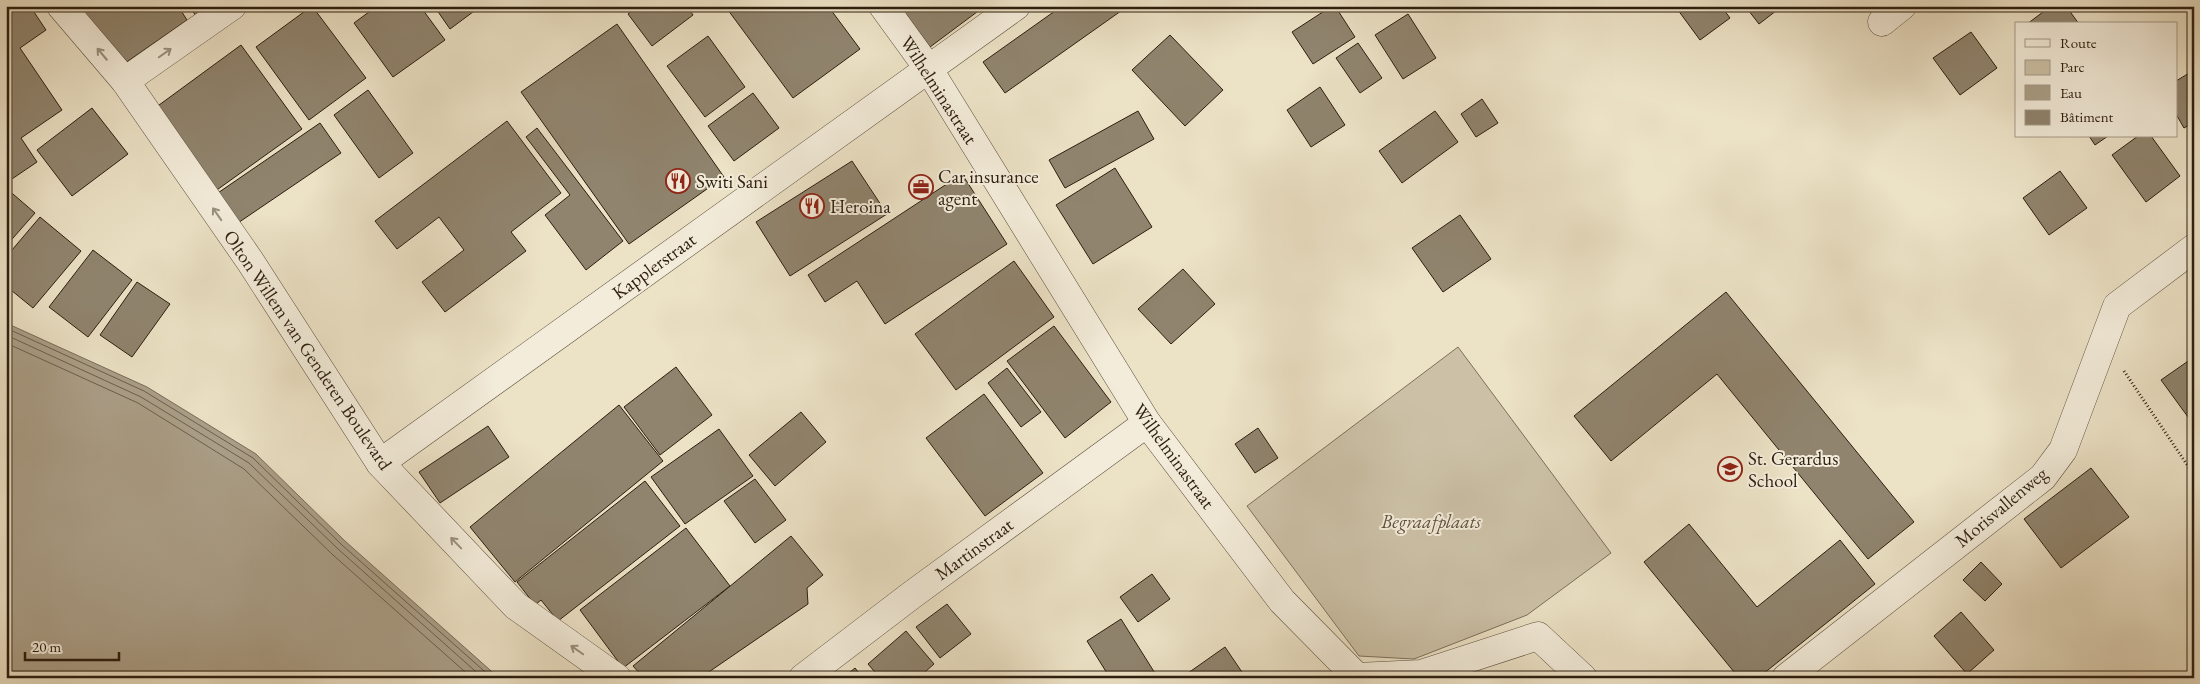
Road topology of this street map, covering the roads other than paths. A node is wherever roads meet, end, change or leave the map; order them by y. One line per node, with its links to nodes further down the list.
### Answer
1 (61, 6): 6 (street, Olton Willem van Genderen Boulevard, one-way to 1)
2 (232, 6): 6 (street, one-way to 2)
3 (883, 6): 5 (street, Wilhelminastraat)
4 (1016, 6): 5 (street, Kapplerstraat)
5 (928, 68): 8 (street, Wilhelminastraat); 9 (street, Kapplerstraat)
6 (125, 81): 9 (street, Olton Willem van Genderen Boulevard, one-way to 6)
7 (2194, 248): 13 (street, Morisvallenweg)
8 (1146, 423): 11 (street, Martinstraat); 12 (street, Wilhelminastraat)
9 (380, 463): 10 (street, Olton Willem van Genderen Boulevard, one-way to 9)
10 (617, 678)
11 (803, 678)
12 (1583, 678)
13 (1786, 678)

